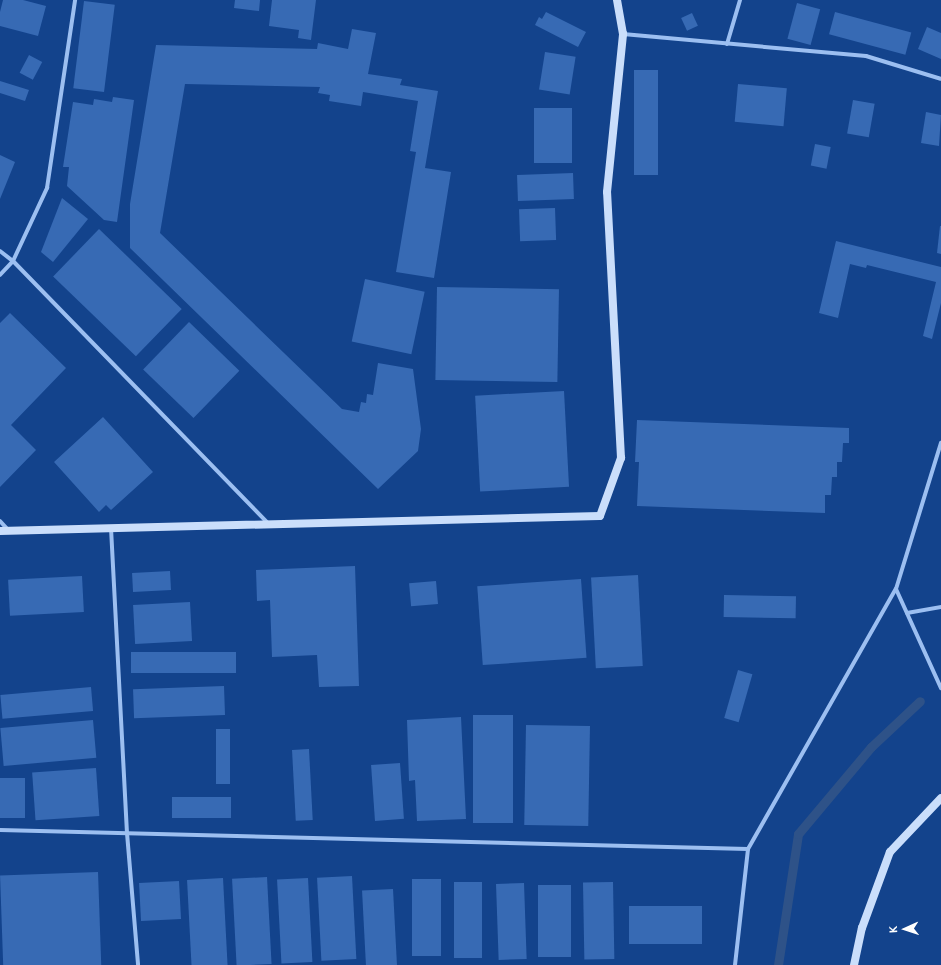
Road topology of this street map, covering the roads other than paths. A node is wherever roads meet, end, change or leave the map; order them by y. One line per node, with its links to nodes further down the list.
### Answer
1 (75, 0): 8 (street)
2 (617, 0): 4 (street)
3 (740, 0): 5 (street)
4 (623, 34): 5 (street); 12 (street)
5 (728, 44): 6 (street)
6 (941, 79)
7 (0, 251): 8 (street)
8 (13, 261): 9 (street); 12 (street)
9 (0, 275)
10 (941, 443): 16 (street)
11 (0, 521): 15 (street)
12 (269, 524): 13 (street)
13 (111, 528): 15 (street); 22 (street)
14 (0, 531): 15 (street)
15 (9, 531)
16 (896, 589): 18 (street); 23 (street)
17 (941, 607): 18 (street)
18 (907, 613): 19 (street)
19 (941, 688)
20 (941, 798): 26 (street)
21 (0, 830): 22 (street)
22 (127, 833): 23 (street); 24 (street)
23 (748, 849): 25 (street)
24 (138, 965)
25 (735, 965)
26 (854, 965)

